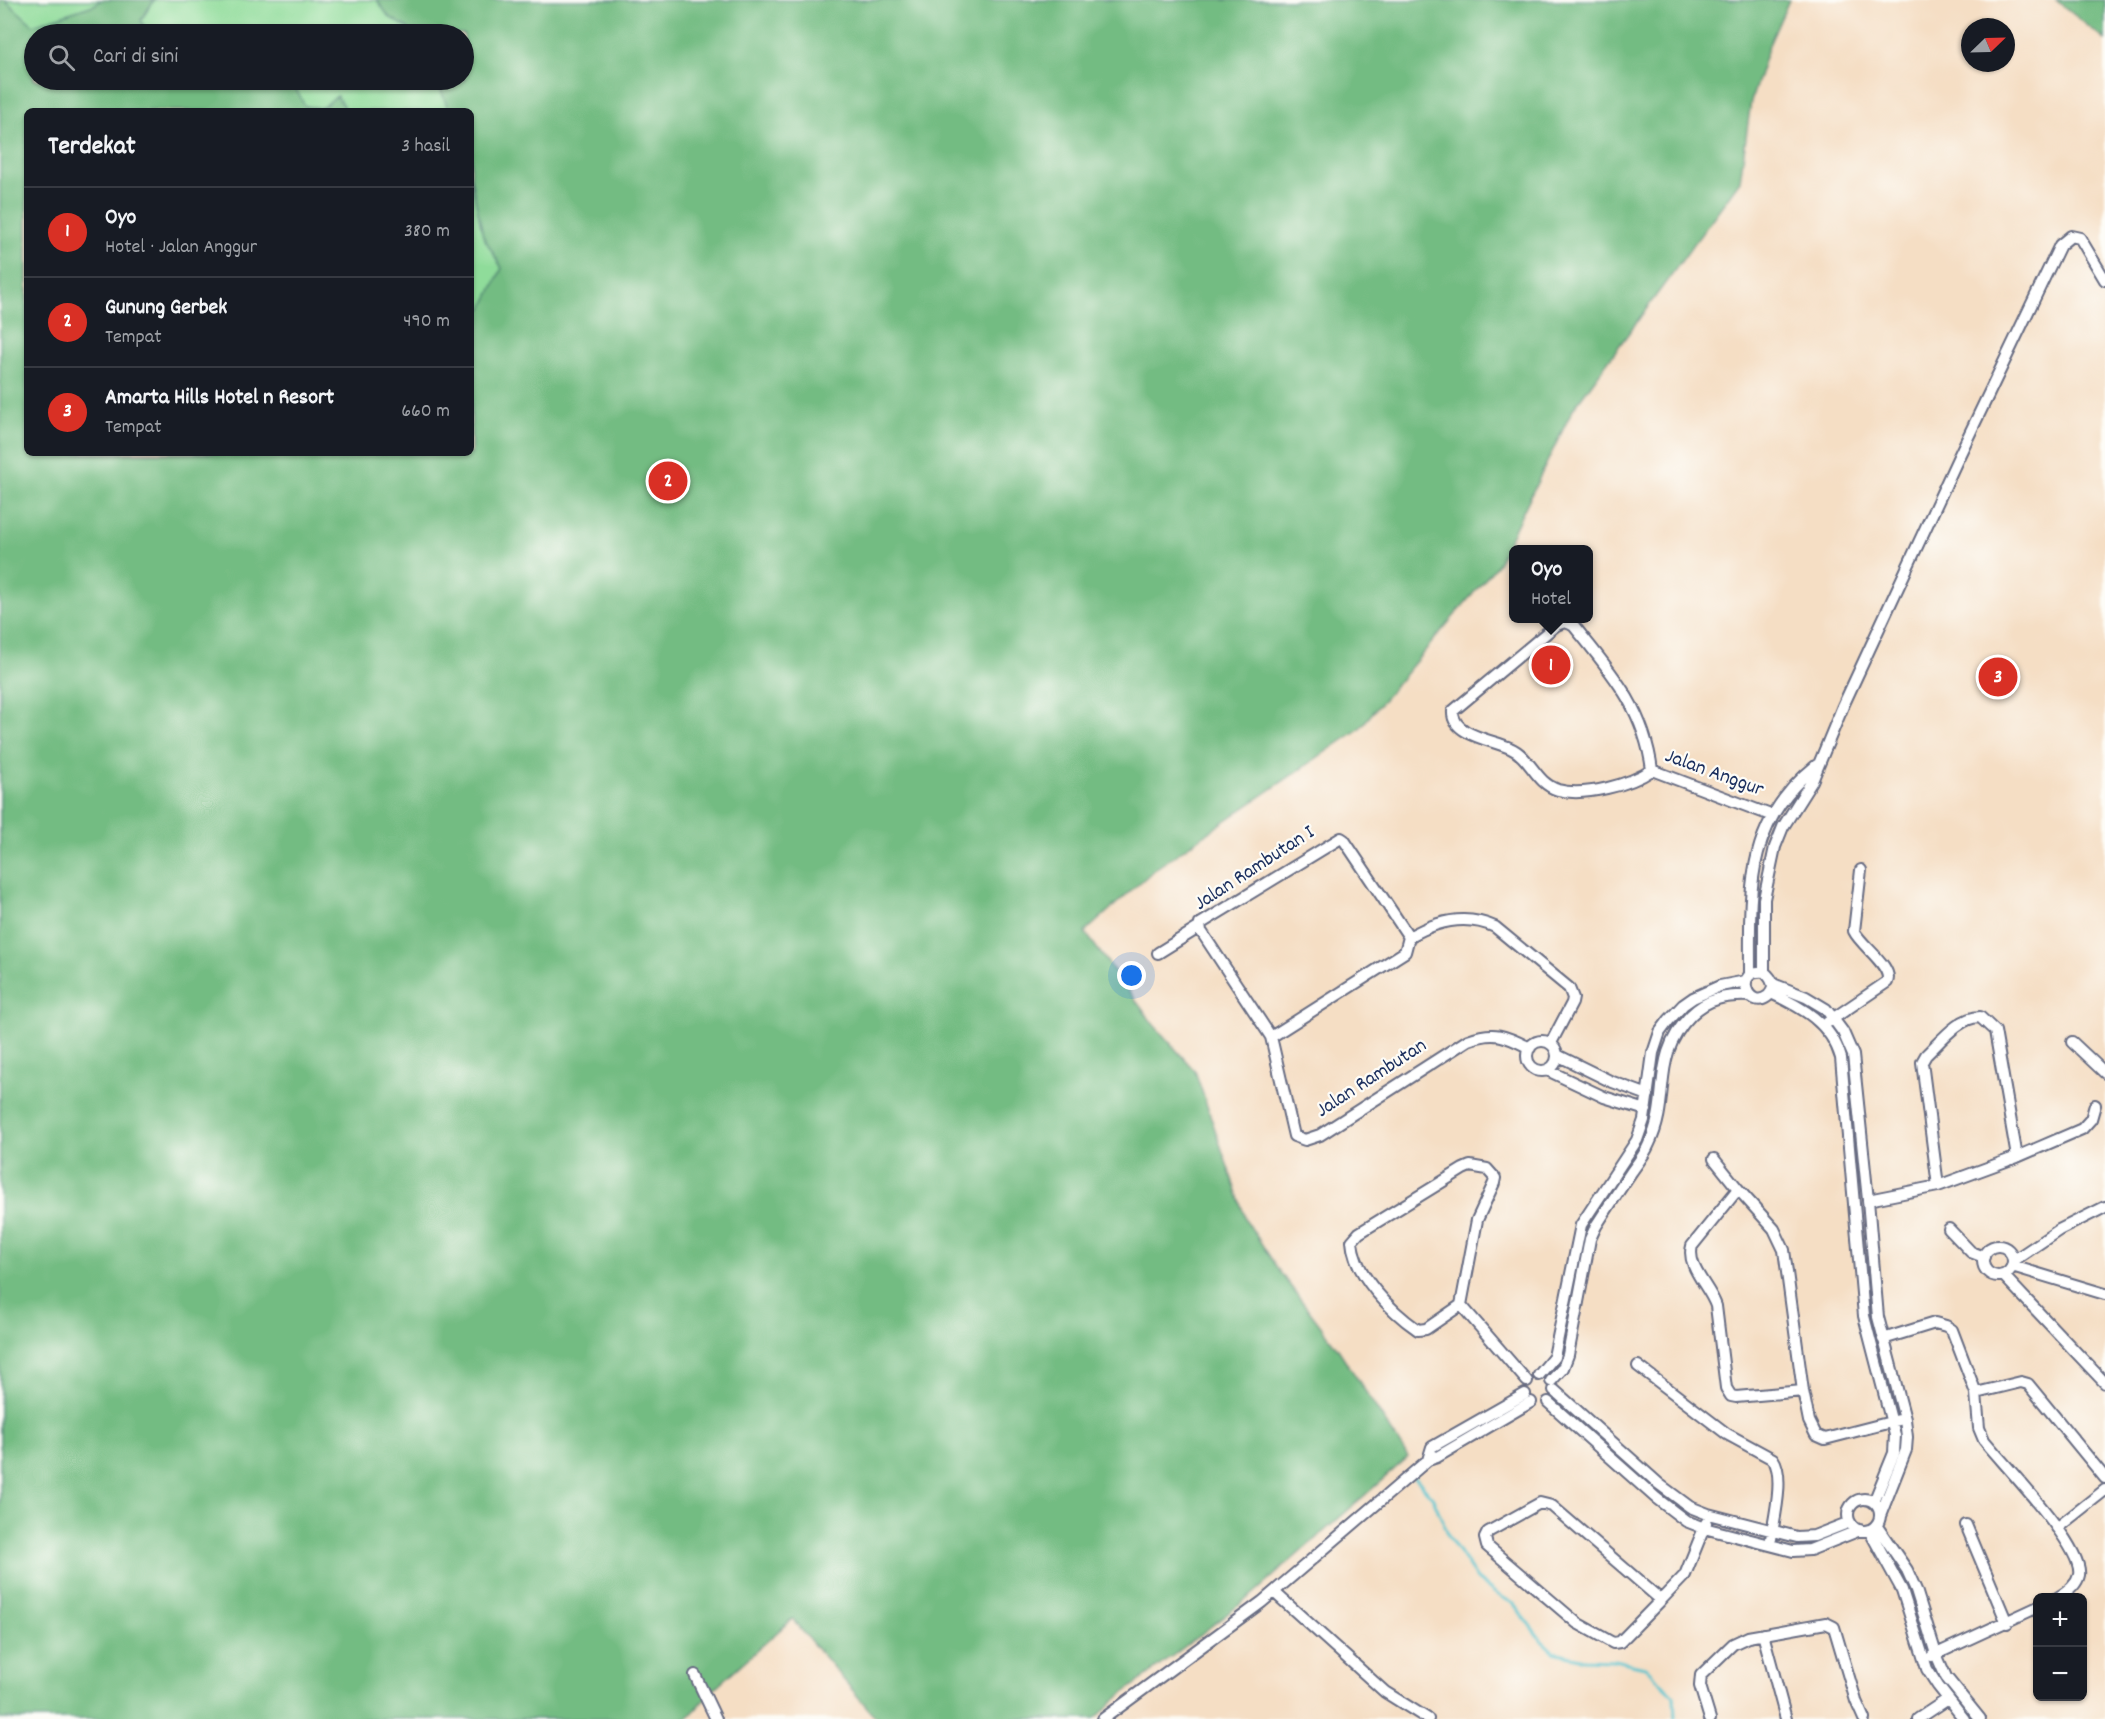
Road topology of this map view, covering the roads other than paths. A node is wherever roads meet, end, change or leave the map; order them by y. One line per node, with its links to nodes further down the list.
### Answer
1 (2105, 280): 5 (street)
2 (1560, 623): 4 (street, Jalan Anggur)
3 (1570, 623): 4 (street, Jalan Anggur)
4 (1652, 770): 6 (street, Jalan Anggur)
5 (1806, 781): 6 (street); 9 (street)
6 (1773, 816): 8 (street)
7 (1861, 870): 17 (street)
8 (1750, 908): 9 (street); 14 (street)
9 (1763, 908): 13 (street)
10 (1200, 927): 11 (street, Jalan Rambutan I); 12 (street); 19 (street, Jalan Rambutan I)
11 (1409, 936): 19 (street); 22 (street)
12 (1158, 953)
13 (1764, 972): 14 (street); 15 (street)
14 (1748, 978): 16 (street); 20 (street)
15 (1772, 988): 16 (street); 17 (street); 18 (street)
16 (1750, 996): 24 (street)
17 (1834, 1018): 18 (street); 32 (street)
18 (1822, 1026): 31 (street)
19 (1271, 1037): 23 (street, Jalan Rambutan)
20 (1656, 1042): 24 (street); 28 (street)
21 (2072, 1042): 27 (street)
22 (1551, 1043): 23 (street); 25 (street)
23 (1530, 1048): 26 (street)
24 (1668, 1048): 50 (street)
25 (1557, 1055): 26 (street); 28 (street)
26 (1547, 1070): 30 (street)
27 (2105, 1073)
28 (1648, 1095): 30 (street)
29 (2095, 1105): 33 (street)
30 (1646, 1110): 47 (street)
31 (1848, 1140): 32 (street); 56 (street)
32 (1862, 1140): 37 (street)
33 (2017, 1157): 35 (street); 35 (street)
34 (1714, 1159): 36 (street)
35 (1938, 1186): 37 (street)
36 (1738, 1189): 51 (street); 51 (street)
37 (1868, 1200): 45 (street)
38 (2105, 1207): 41 (street)
39 (1949, 1229): 40 (street)
40 (1984, 1257): 41 (street); 42 (street)
41 (2013, 1263): 42 (street); 43 (street)
42 (2003, 1275): 49 (street)
43 (2105, 1294)
44 (1461, 1305): 44 (street); 48 (street)
45 (1883, 1339): 52 (street); 55 (street)
46 (1638, 1366): 66 (street)
47 (1539, 1375): 48 (street); 50 (street)
48 (1527, 1381): 53 (street)
49 (2105, 1382)
50 (1553, 1385): 54 (street); 60 (street)
51 (1803, 1391): 56 (street)
52 (1976, 1393): 57 (street); 65 (street)
53 (1528, 1398): 54 (street); 68 (street)
54 (1548, 1402): 64 (street)
55 (1905, 1419): 56 (street); 62 (street)
56 (1893, 1422): 59 (street)
57 (2105, 1478)
58 (2105, 1490): 65 (street)
59 (1874, 1502): 61 (street); 62 (street)
60 (1708, 1514): 64 (street); 66 (street)
61 (1850, 1522): 62 (street); 66 (street)
62 (1871, 1525): 67 (street); 74 (street); 75 (street)
63 (1966, 1525): 72 (street)
64 (1704, 1528): 67 (street); 70 (street)
65 (2057, 1528): 69 (street)
66 (1772, 1532): 67 (street)
67 (1770, 1546)
68 (1273, 1593): 79 (street); 80 (street)
69 (2064, 1593)
70 (1661, 1600): 70 (street)
71 (2033, 1609): 72 (street)
72 (2007, 1623): 74 (street)
73 (1763, 1634): 81 (street); 82 (street); 83 (street)
74 (1936, 1654): 75 (street); 86 (street)
75 (1923, 1660): 77 (street)
76 (695, 1675): 78 (street)
77 (1948, 1699): 84 (street); 85 (street)
78 (716, 1719)
79 (1103, 1719)
80 (1428, 1719)
81 (1710, 1719)
82 (1786, 1719)
83 (1864, 1719)
84 (1918, 1719)
85 (1964, 1719)
86 (1980, 1719)

